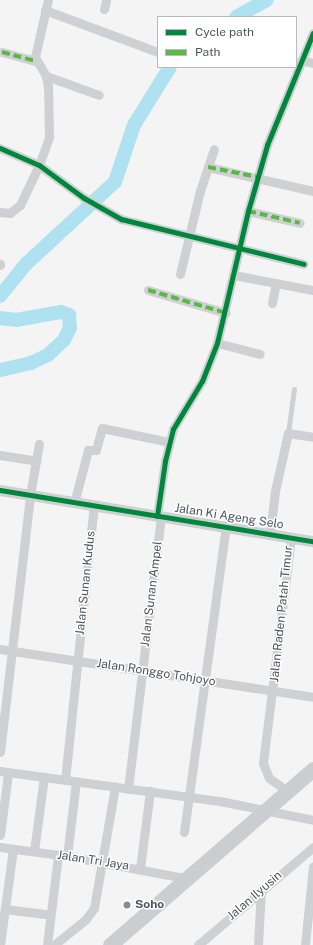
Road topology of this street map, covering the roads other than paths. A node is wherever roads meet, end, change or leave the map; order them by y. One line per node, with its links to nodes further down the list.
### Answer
1 (48, 0): 2 (street)
2 (45, 10): 5 (street); 7 (street)
3 (313, 32): 6 (street, Jalan Sunan Ampel)
4 (2, 52): 7 (street)
5 (157, 52)
6 (301, 60): 8 (street); 15 (street, Jalan Sunan Ampel)
7 (36, 61): 9 (street)
8 (313, 63)
9 (46, 76): 10 (street); 13 (street)
10 (99, 95)
11 (0, 148): 13 (street)
12 (214, 149): 14 (street)
13 (39, 165): 18 (street); 20 (street)
14 (208, 167): 15 (street); 20 (street)
15 (258, 177): 16 (street); 17 (street, Jalan Sunan Ampel)
16 (313, 191)
17 (248, 211): 19 (street); 21 (street, Jalan Sunan Ampel)
18 (0, 212)
19 (300, 223)
20 (188, 238): 21 (street); 23 (street)
21 (238, 249): 22 (street); 24 (street, Jalan Sunan Ampel)
22 (304, 264)
23 (180, 274)
24 (234, 275): 25 (street); 29 (street, Jalan Sunan Ampel)
25 (276, 283): 27 (street); 28 (street)
26 (148, 290): 29 (street)
27 (313, 290)
28 (272, 303)
29 (226, 313): 30 (street, Jalan Sunan Ampel)
30 (217, 343): 31 (street); 35 (street, Jalan Sunan Ampel)
31 (260, 354)
32 (294, 389): 33 (lane)
33 (288, 433): 34 (street); 45 (street)
34 (313, 437)
35 (169, 442): 41 (street); 43 (street, Jalan Sunan Ampel)
36 (39, 444): 38 (street)
37 (0, 455): 38 (street)
38 (37, 461): 40 (street)
39 (0, 490): 40 (street, Jalan Ki Ageng Selo)
40 (30, 495): 41 (street, Jalan Ki Ageng Selo); 49 (street)
41 (74, 503): 42 (street, Jalan Ki Ageng Selo)
42 (94, 506): 43 (street, Jalan Ki Ageng Selo); 50 (street, Jalan Sunan Kudus)
43 (159, 516): 44 (street, Jalan Ki Ageng Selo); 51 (street, Jalan Sunan Ampel)
44 (226, 525): 45 (street, Jalan Ki Ageng Selo); 52 (street)
45 (270, 534): 46 (street, Jalan Ki Ageng Selo)
46 (291, 538): 47 (street, Jalan Ki Ageng Selo); 53 (street, Jalan Raden Patah Timur)
47 (313, 541)
48 (0, 649): 49 (street, Jalan Ronggo Tohjoyo)
49 (12, 651): 50 (street, Jalan Ronggo Tohjoyo); 55 (street)
50 (79, 661): 51 (street, Jalan Ronggo Tohjoyo); 59 (street, Jalan Sunan Kudus)
51 (142, 672): 52 (street, Jalan Ronggo Tohjoyo); 62 (street, Jalan Sunan Ampel)
52 (207, 681): 53 (street, Jalan Ronggo Tohjoyo); 65 (street)
53 (274, 691): 54 (street, Jalan Ronggo Tohjoyo); 64 (street, Jalan Raden Patah Timur)
54 (313, 697)
55 (0, 752)
56 (313, 769): 64 (main road)
57 (4, 772): 58 (street); 69 (street)
58 (44, 777): 59 (street); 73 (street)
59 (65, 780): 60 (street)
60 (76, 782): 61 (street); 74 (street)
61 (115, 787): 62 (street); 75 (street)
62 (128, 789): 63 (street)
63 (150, 791): 65 (street); 77 (street)
64 (287, 791): 66 (main road)
65 (190, 797): 66 (street); 68 (street)
66 (263, 811): 67 (street); 78 (main road)
67 (313, 820)
68 (184, 832)
69 (0, 835)
70 (0, 847): 72 (street, Jalan Tri Jaya)
71 (313, 847): 79 (street, Jalan Ilyusin)
72 (13, 849): 73 (street, Jalan Tri Jaya); 80 (street)
73 (34, 851): 74 (street, Jalan Tri Jaya)
74 (63, 855): 75 (street, Jalan Tri Jaya); 83 (street)
75 (103, 862): 77 (street, Jalan Tri Jaya); 84 (street)
76 (313, 866): 88 (street)
77 (140, 868): 78 (street, Jalan Tri Jaya)
78 (185, 878): 85 (main road)
79 (261, 890): 86 (street, Jalan Ilyusin); 87 (street)
80 (5, 909): 81 (street); 82 (street)
81 (45, 914)
82 (0, 945)
83 (47, 945)
84 (54, 945)
85 (110, 945)
86 (198, 945)
87 (258, 945)
88 (305, 945)

